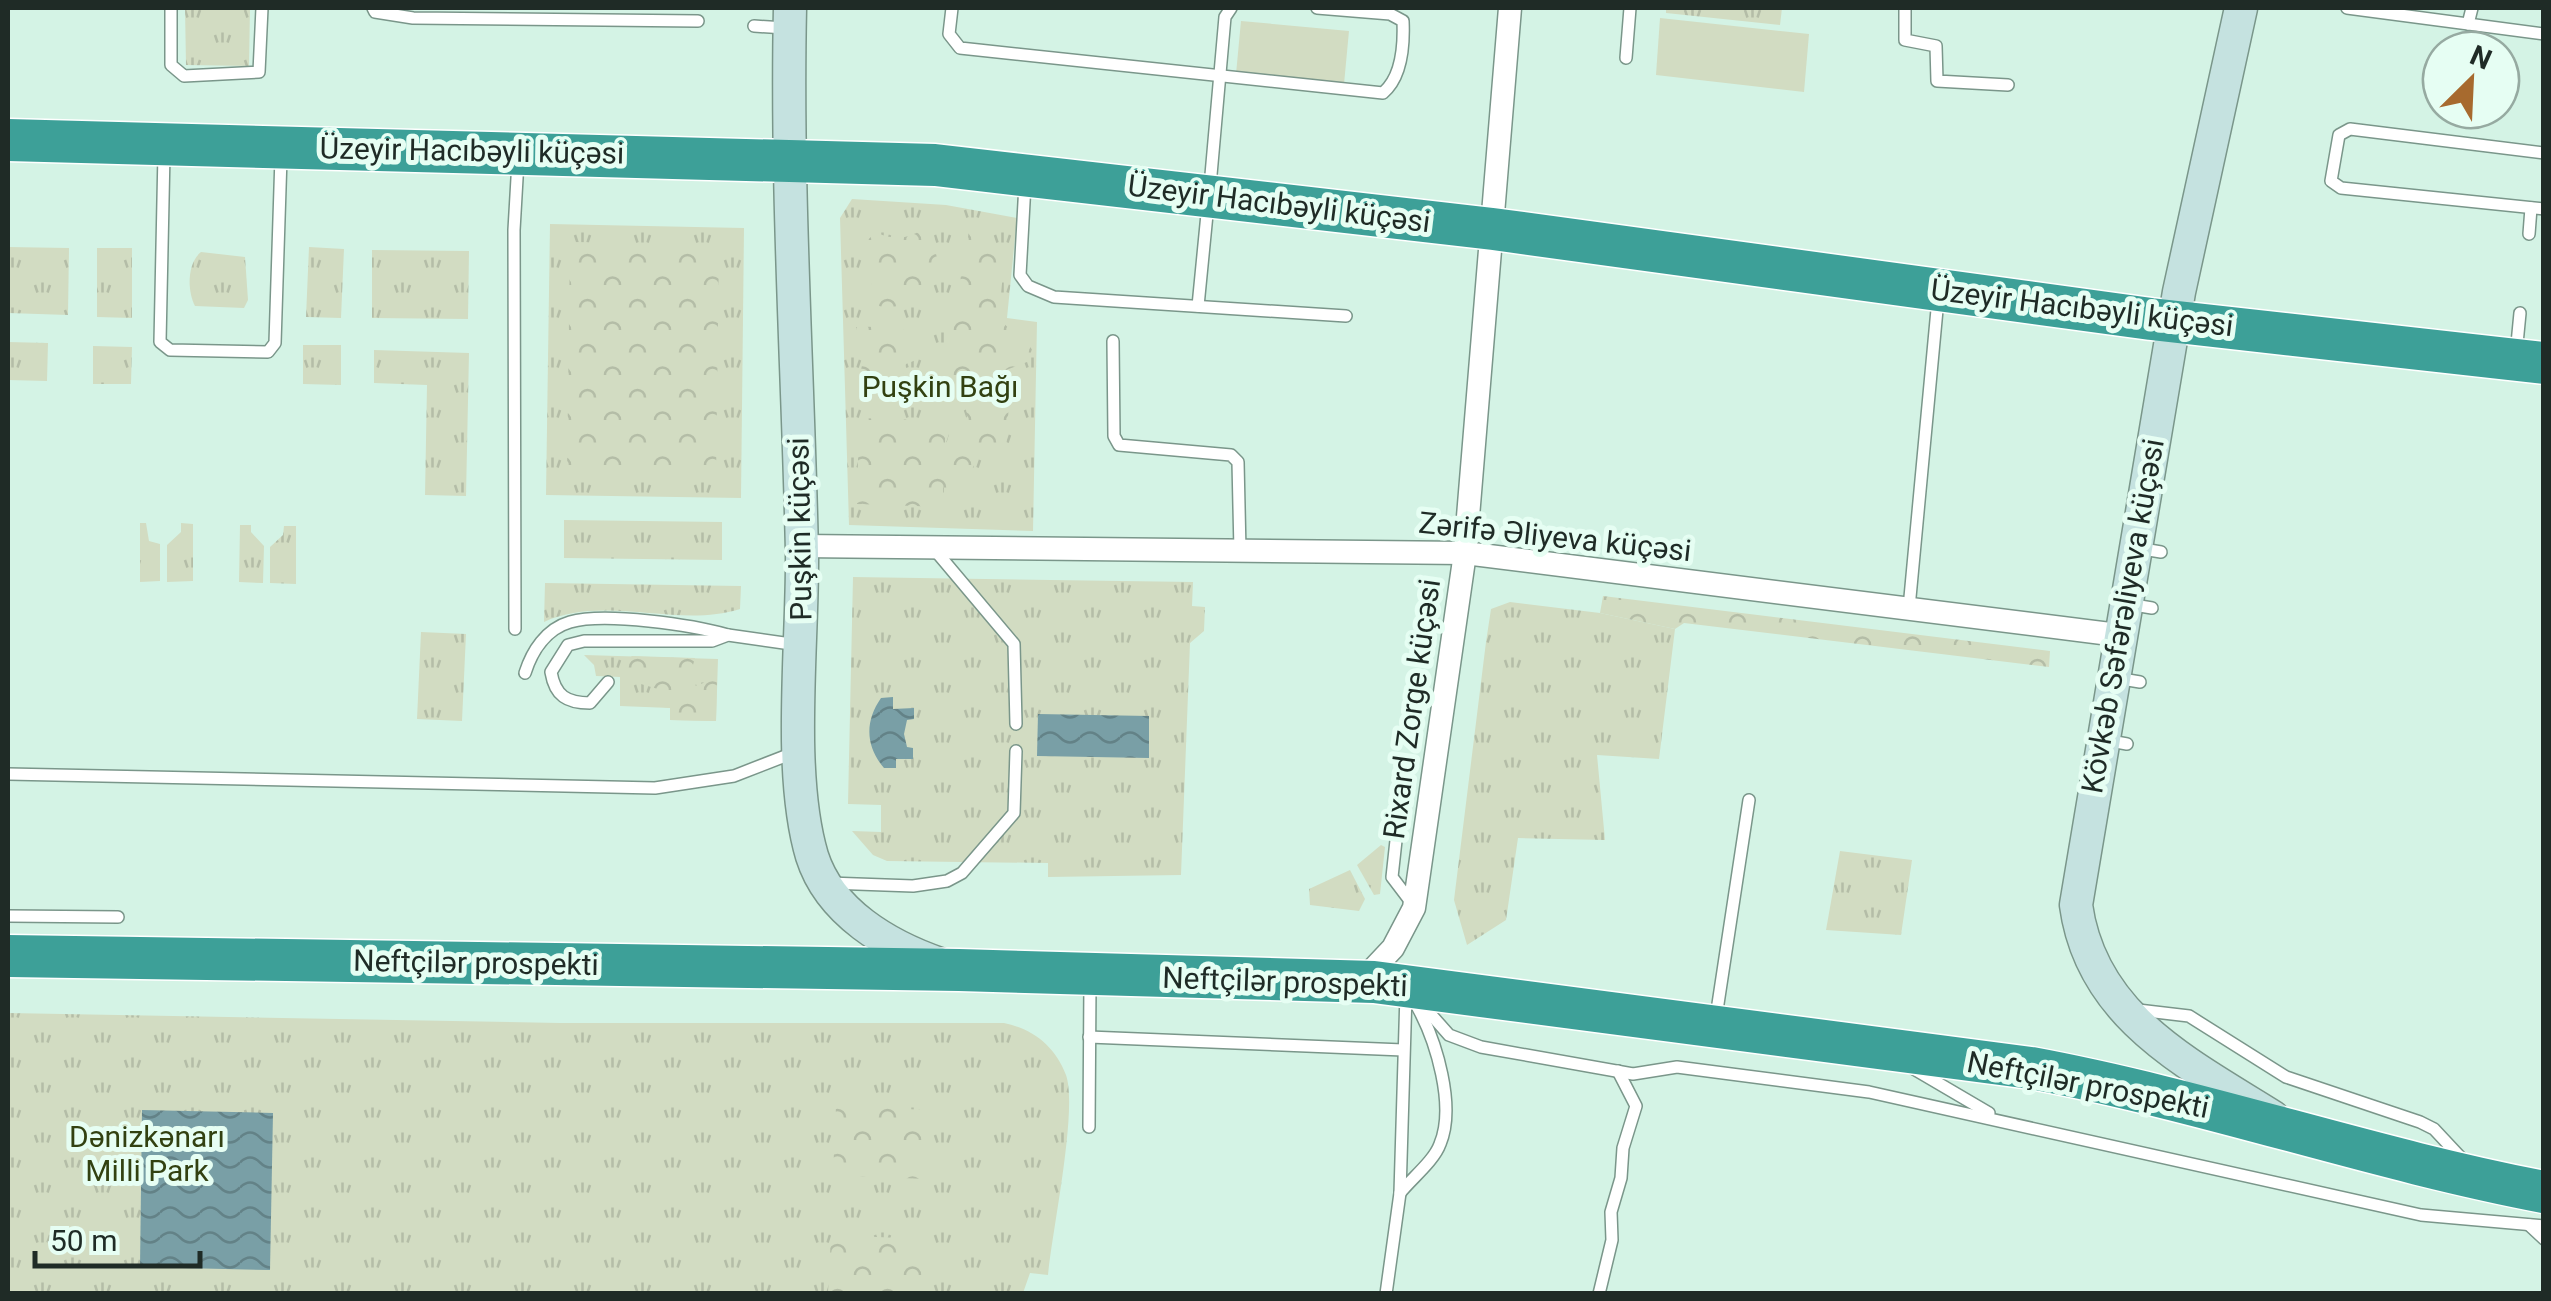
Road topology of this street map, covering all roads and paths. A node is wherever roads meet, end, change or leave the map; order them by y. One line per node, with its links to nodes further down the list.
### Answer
1 (172, 8): 2 (lane)
2 (262, 8)
3 (373, 8): 13 (lane)
4 (952, 8): 20 (lane)
5 (1230, 8): 20 (lane)
6 (1317, 8): 20 (lane)
7 (1510, 8): 31 (street, Rixard Zorge küçəsi)
8 (1630, 8): 19 (lane)
9 (2241, 8): 37 (street, Kövkəb Səfərəliyeva küçəsi)
10 (2347, 8): 16 (lane)
11 (2472, 8): 16 (lane)
12 (1905, 10): 21 (lane)
13 (598, 13): 15 (lane)
14 (790, 18): 17 (lane); 27 (street, Puşkin küçəsi)
15 (698, 20)
16 (2468, 24): 18 (lane)
17 (754, 26)
18 (2544, 34)
19 (1626, 58)
20 (1221, 78): 29 (lane)
21 (2008, 85)
22 (8, 140): 23 (highway, Üzeyir Hacıbəyli küçəsi)
23 (164, 144): 24 (highway, Üzeyir Hacıbəyli küçəsi); 24 (lane)
24 (281, 147): 25 (highway, Üzeyir Hacıbəyli küçəsi)
25 (518, 152): 27 (highway, Üzeyir Hacıbəyli küçəsi); 46 (lane)
26 (2544, 152): 30 (lane)
27 (790, 157): 28 (highway, Üzeyir Hacıbəyli küçəsi); 40 (street, Puşkin küçəsi)
28 (1025, 175): 29 (highway, Üzeyir Hacıbəyli küçəsi); 34 (lane)
29 (1209, 196): 31 (highway, Üzeyir Hacıbəyli küçəsi); 34 (lane)
30 (2538, 208): 32 (lane)
31 (1493, 228): 33 (highway, Üzeyir Hacıbəyli küçəsi); 43 (street, Rixard Zorge küçəsi)
32 (2529, 234)
33 (1939, 290): 37 (highway, Üzeyir Hacıbəyli küçəsi); 44 (lane)
34 (1198, 306): 36 (lane)
35 (2520, 313): 39 (lane)
36 (1346, 316)
37 (2174, 320): 39 (highway, Üzeyir Hacıbəyli küçəsi); 45 (street, Kövkəb Səfərəliyeva küçəsi)
38 (1113, 340): 42 (lane)
39 (2530, 362)
40 (802, 546): 41 (street, Zərifə Əliyeva küçəsi); 48 (street, Puşkin küçəsi)
41 (934, 549): 42 (street, Zərifə Əliyeva küçəsi); 51 (lane)
42 (1240, 551): 43 (street, Zərifə Əliyeva küçəsi)
43 (1465, 553): 44 (street, Zərifə Əliyeva küçəsi); 58 (street, Rixard Zorge küçəsi)
44 (1910, 608): 45 (street, Zərifə Əliyeva küçəsi)
45 (2131, 616): 66 (street, Kövkəb Səfərəliyeva küçəsi)
46 (515, 629)
47 (728, 635): 48 (lane); 49 (lane); 50 (lane)
48 (802, 646): 52 (street, Puşkin küçəsi)
49 (525, 673)
50 (608, 682)
51 (1016, 724)
52 (800, 750): 54 (lane); 57 (street, Puşkin küçəsi)
53 (1016, 751): 57 (lane)
54 (8, 774)
55 (1749, 800): 67 (lane)
56 (1400, 804): 58 (lane)
57 (825, 883): 62 (street, Puşkin küçəsi)
58 (1414, 906): 64 (street, Rixard Zorge küçəsi)
59 (8, 916): 60 (lane)
60 (118, 917)
61 (8, 956): 62 (highway, Neftçilər prospekti)
62 (959, 970): 63 (highway, Neftçilər prospekti)
63 (1090, 975): 64 (highway, Neftçilər prospekti); 68 (lane)
64 (1360, 982): 65 (highway, Neftçilər prospekti)
65 (1406, 986): 67 (highway, Neftçilər prospekti); 70 (lane); 71 (lane); 76 (lane)
66 (2119, 1008): 74 (street, Kövkəb Səfərəliyeva küçəsi); 75 (lane)
67 (1715, 1026): 69 (highway, Neftçilər prospekti)
68 (1089, 1037): 70 (lane); 73 (lane)
69 (1877, 1048): 72 (lane); 74 (highway, Neftçilər prospekti)
70 (1403, 1050): 76 (lane)
71 (1618, 1071): 72 (lane); 81 (lane)
72 (2001, 1120): 77 (lane)
73 (1089, 1128)
74 (2295, 1130): 75 (highway, Neftçilər prospekti)
75 (2482, 1180): 77 (highway, Neftçilər prospekti)
76 (1400, 1193): 80 (lane)
77 (2536, 1208): 78 (lane); 79 (lane)
78 (2544, 1226)
79 (2544, 1239)
80 (1386, 1294)
81 (1599, 1294)

